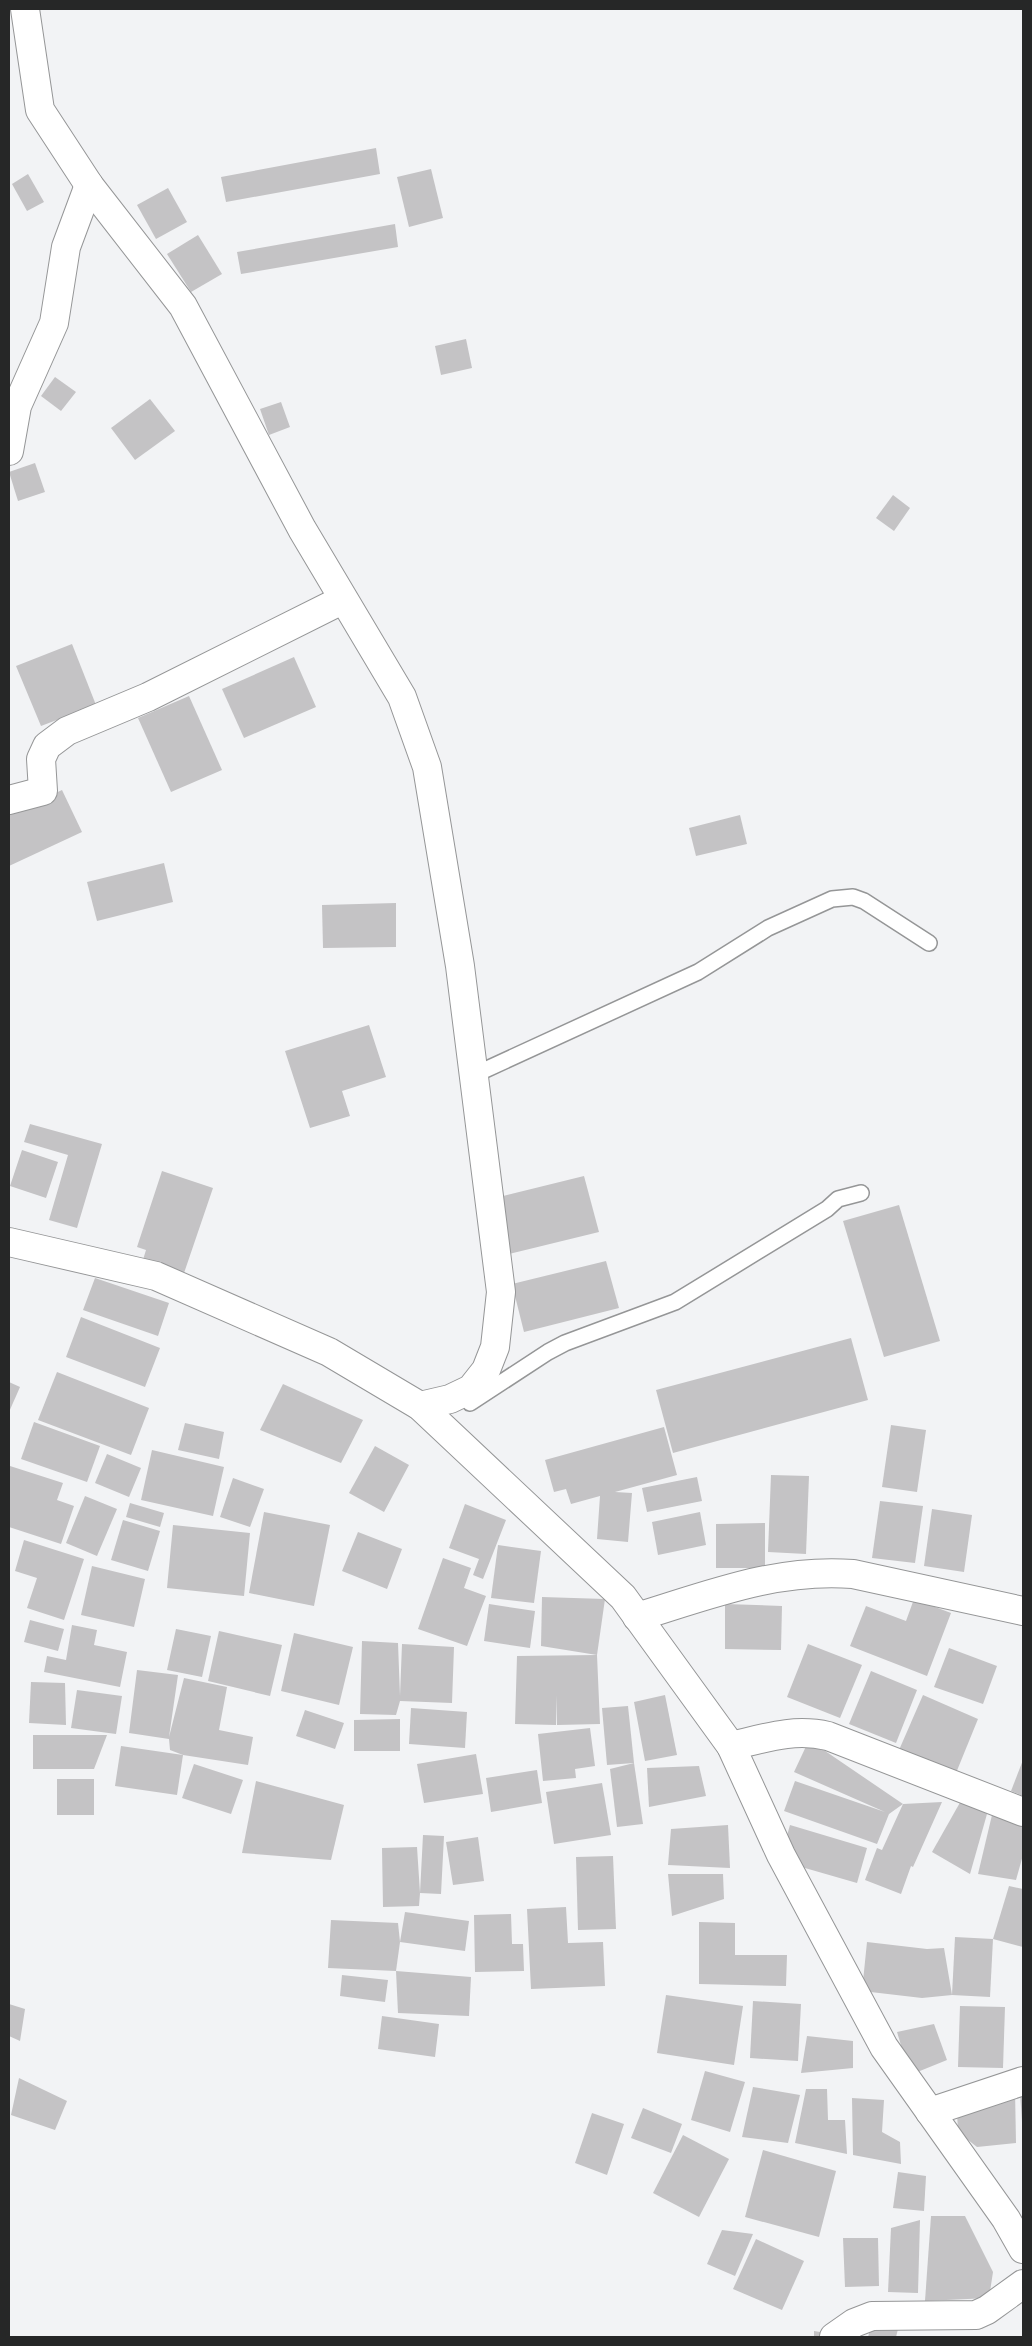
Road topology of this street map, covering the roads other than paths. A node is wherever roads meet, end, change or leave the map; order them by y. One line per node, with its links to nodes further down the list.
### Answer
1 (25, 9): 2 (street)
2 (89, 185): 3 (street); 4 (street)
3 (9, 451)
4 (342, 600): 5 (street); 7 (street)
5 (9, 800)
6 (930, 943): 7 (lane)
7 (474, 1074): 10 (street)
8 (861, 1192): 10 (lane)
9 (9, 1242): 11 (street)
10 (450, 1399): 11 (street)
11 (420, 1406): 13 (street)
12 (1023, 1611): 13 (street)
13 (637, 1616): 14 (street)
14 (731, 1746): 15 (street); 17 (street)
15 (1023, 1812)
16 (1023, 2081): 17 (street)
17 (930, 2112): 18 (street)
18 (1023, 2249)
19 (1023, 2284): 20 (street)
20 (834, 2337)

